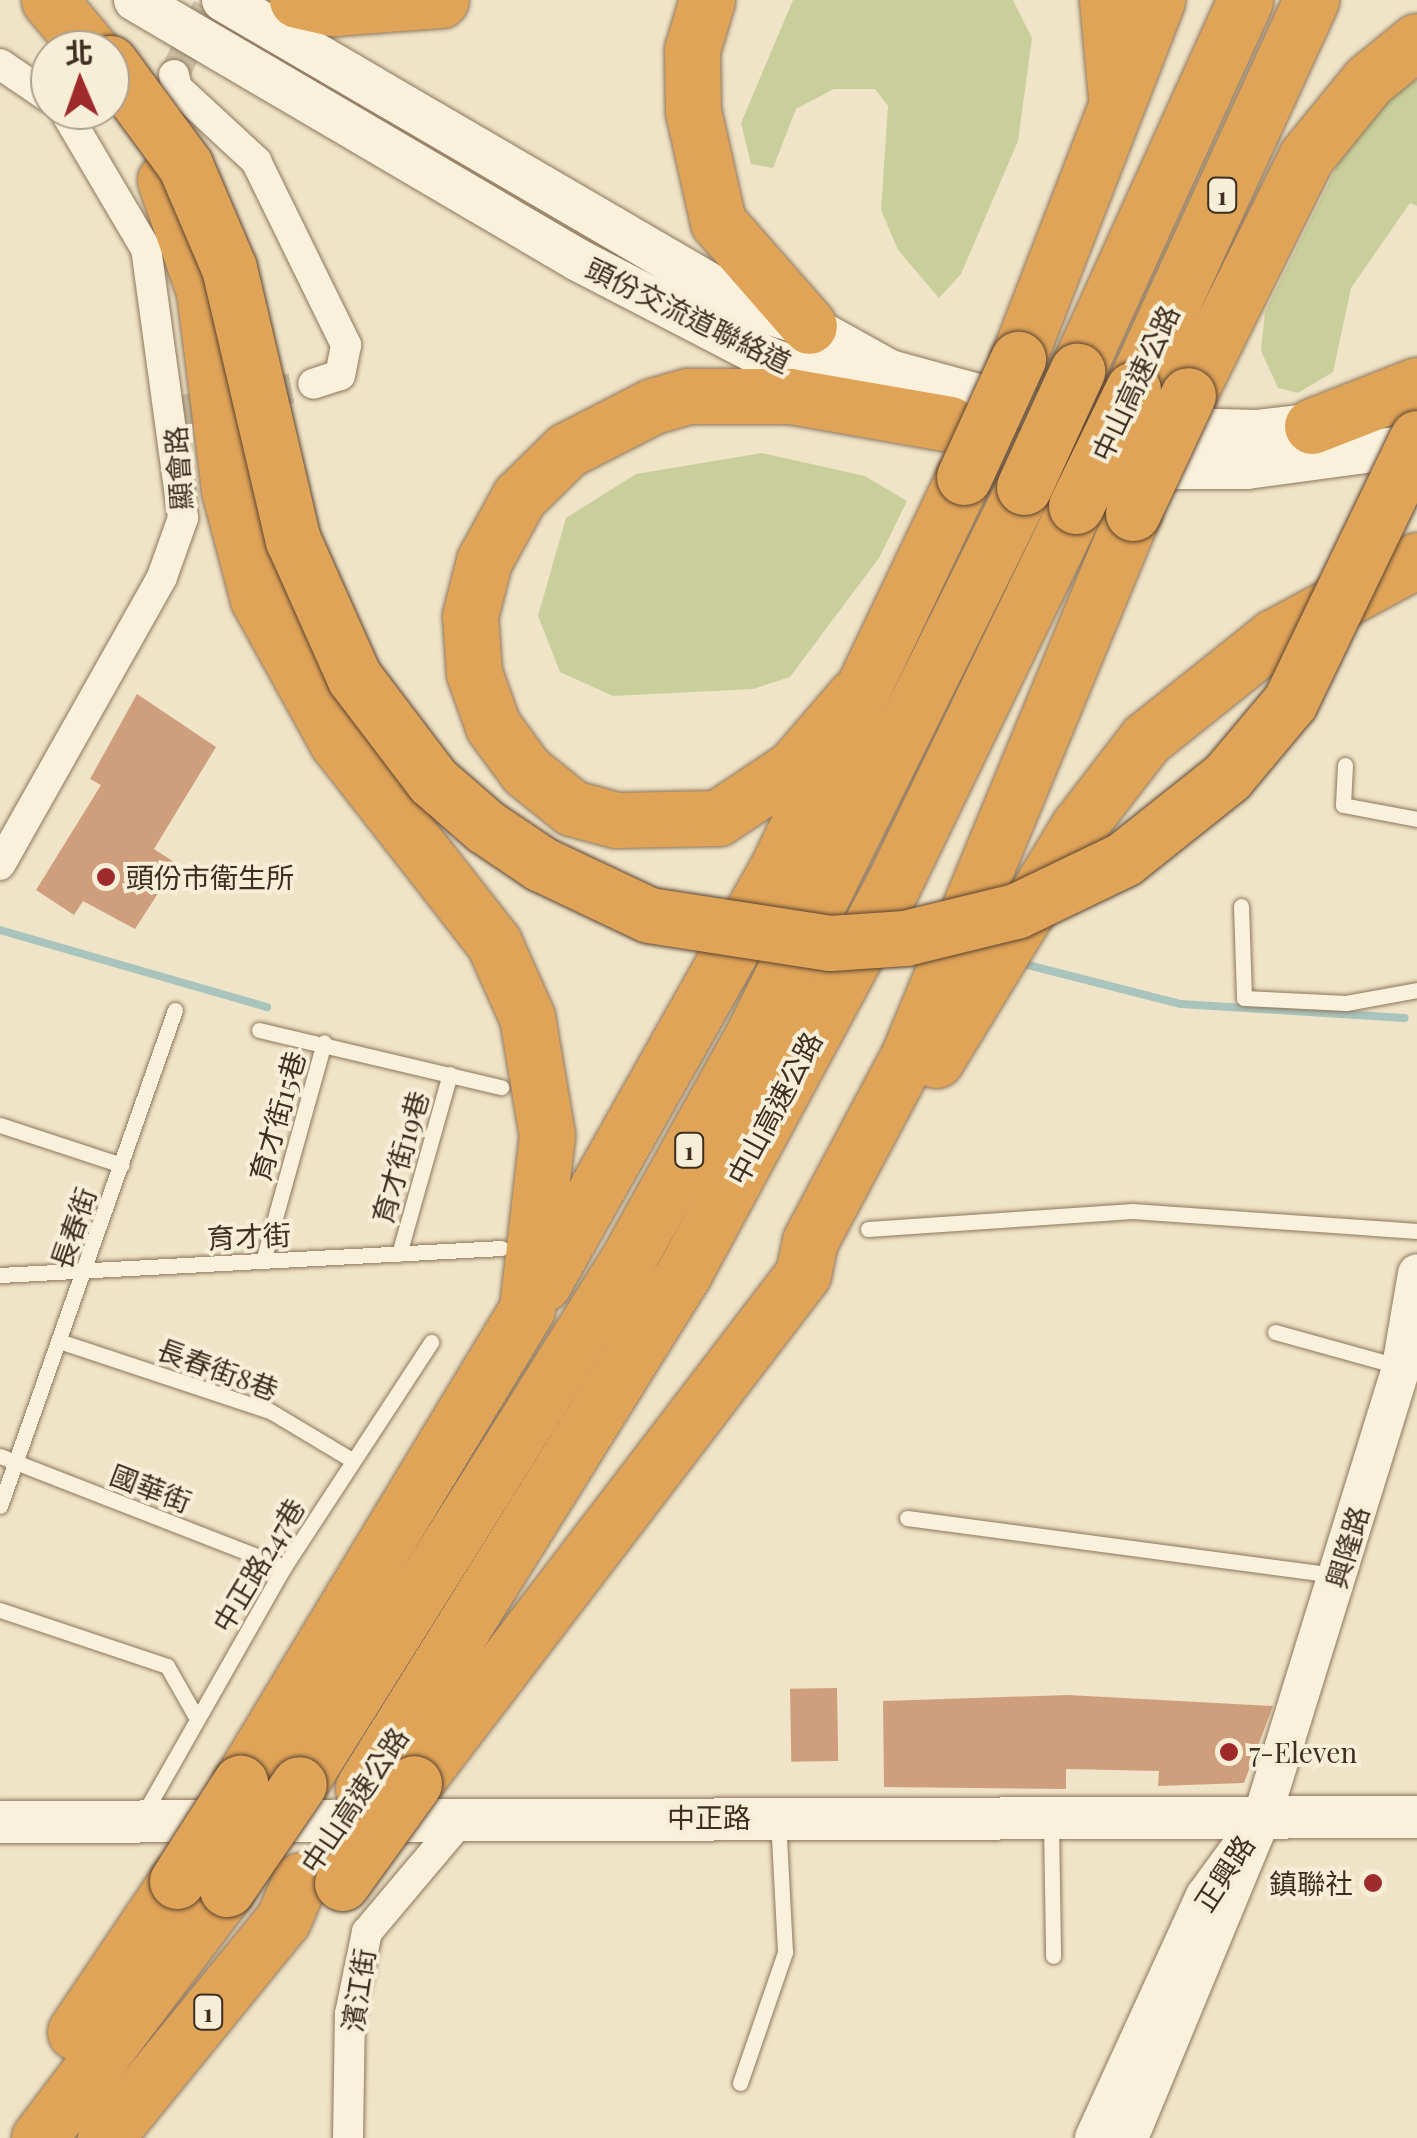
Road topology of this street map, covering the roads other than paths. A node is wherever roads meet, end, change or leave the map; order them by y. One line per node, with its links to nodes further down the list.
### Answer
1 (136, 0): 22 (main road, 頭份交流道聯絡道)
2 (223, 0): 18 (main road, 頭份交流道聯絡道)
3 (297, 0): 4 (highway)
4 (441, 0)
5 (707, 0): 18 (highway)
6 (1107, 0): 15 (highway)
7 (1157, 0): 15 (highway)
8 (1244, 0): 70 (highway, 中山高速公路 / 1, bridge)
9 (1312, 0): 62 (highway, 中山高速公路 / 1, bridge)
10 (1417, 41): 47 (highway, bridge)
11 (0, 64): 13 (street)
12 (174, 75): 19 (street)
13 (30, 84)
14 (130, 95): 24 (highway, bridge)
15 (1116, 102): 27 (highway, bridge)
16 (130, 115): 49 (highway)
17 (76, 130): 30 (street, 顯會路)
18 (808, 326): 23 (main road, 頭份交流道聯絡道)
19 (313, 384)
20 (1417, 384): 23 (highway)
21 (1417, 408): 23 (main road, 頭份交流道聯絡道)
22 (950, 424): 25 (main road, 頭份交流道聯絡道); 27 (highway)
23 (1312, 426)
24 (1417, 438)
25 (1417, 445)
26 (1417, 560): 47 (highway)
27 (855, 696): 49 (highway)
28 (1345, 765): 29 (lane)
29 (1417, 819)
30 (0, 865)
31 (1242, 906): 32 (lane)
32 (1417, 990)
33 (175, 1010): 39 (lane, 長春街)
34 (259, 1030): 35 (lane)
35 (324, 1042): 36 (lane); 44 (lane, 育才街15巷)
36 (450, 1074): 37 (lane); 43 (lane, 育才街19巷)
37 (501, 1087)
38 (0, 1125): 39 (lane)
39 (122, 1165): 45 (lane, 長春街)
40 (868, 1229): 41 (lane)
41 (1417, 1231)
42 (502, 1248): 43 (lane, 育才街)
43 (399, 1254): 44 (lane, 育才街)
44 (262, 1260): 45 (lane, 育才街)
45 (86, 1270): 48 (lane, 育才街); 51 (lane, 長春街)
46 (1417, 1273): 53 (street, 興隆路)
47 (803, 1274): 62 (highway)
48 (0, 1275)
49 (527, 1310): 70 (highway, bridge)
50 (1276, 1332): 53 (lane)
51 (59, 1341): 54 (lane, 長春街); 55 (lane, 長春街8巷)
52 (431, 1342): 55 (lane, 中正路247巷)
53 (1401, 1366): 59 (street, 興隆路)
54 (8, 1459): 56 (lane, 長春街); 58 (lane, 國華街)
55 (352, 1460): 58 (lane, 中正路247巷)
56 (0, 1506)
57 (907, 1518): 59 (lane)
58 (284, 1567): 61 (lane, 中正路247巷)
59 (1339, 1576): 64 (street, 興隆路)
60 (0, 1610): 61 (lane)
61 (196, 1717): 68 (lane, 中正路247巷)
62 (389, 1786): 71 (highway, 中山高速公路 / 1); 71 (highway, bridge)
63 (778, 1816): 66 (main road, 中正路); 67 (main road, 中正路); 73 (lane)
64 (1262, 1817): 65 (main road, 中正路); 67 (main road, 中正路); 78 (street, 正興路); 79 (street, 正興路)
65 (1417, 1817)
66 (463, 1818): 68 (main road, 中正路); 77 (street, 濱江街)
67 (1051, 1818): 72 (lane)
68 (140, 1820): 69 (main road, 中正路)
69 (0, 1822)
70 (202, 1885): 74 (highway); 75 (highway, 中山高速公路 / 1)
71 (283, 1920): 76 (highway, 中山高速公路 / 1)
72 (1053, 1956)
73 (740, 2083)
74 (2, 2138)
75 (39, 2138)
76 (104, 2138)
77 (348, 2138)
78 (1094, 2138)
79 (1128, 2138)

